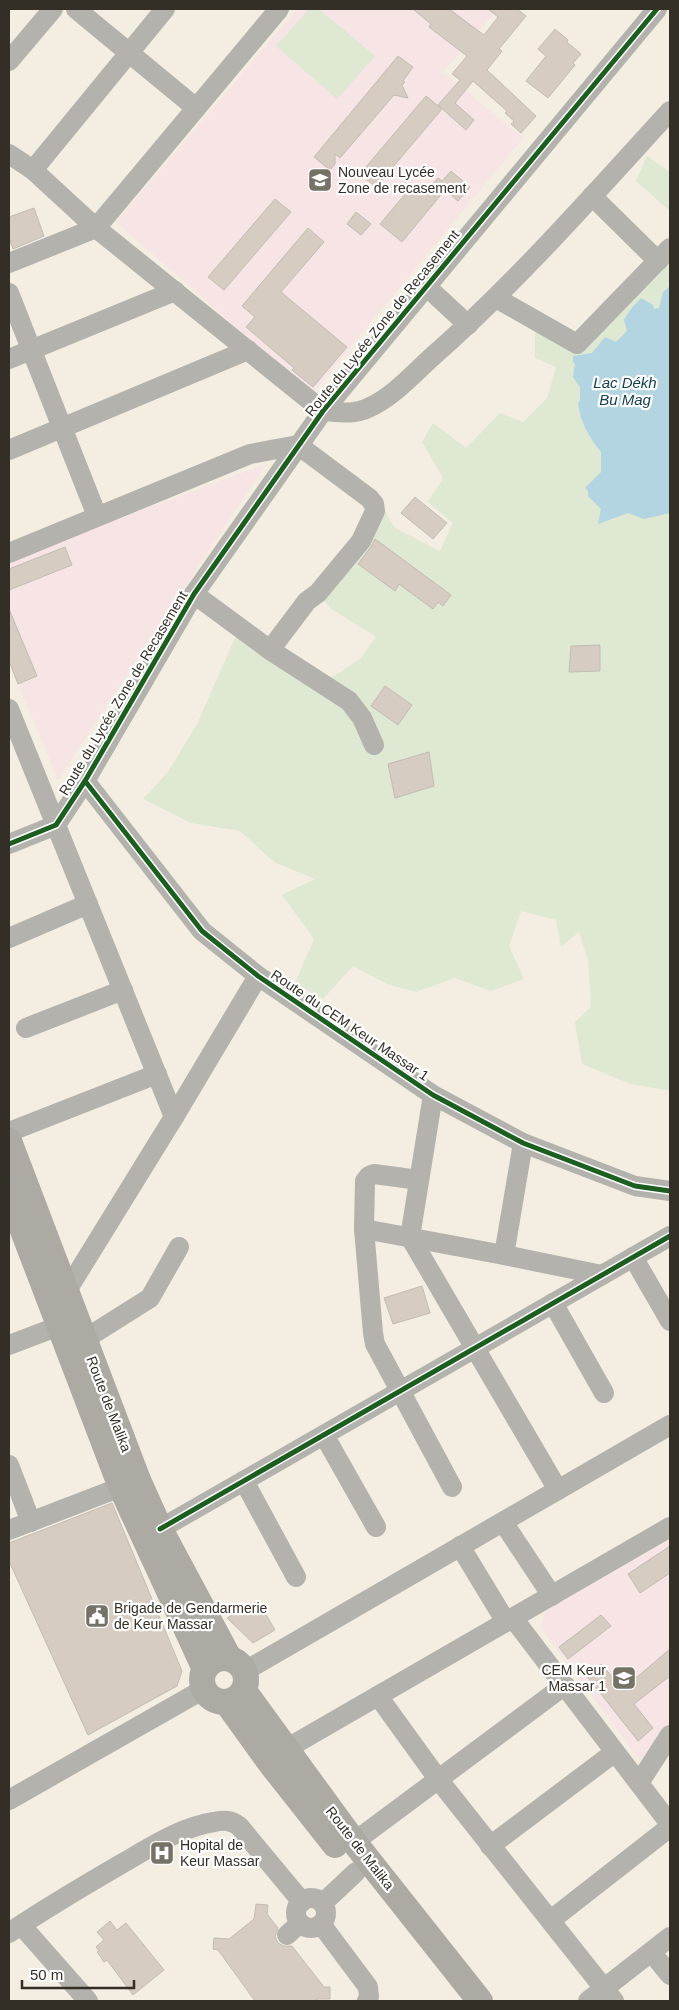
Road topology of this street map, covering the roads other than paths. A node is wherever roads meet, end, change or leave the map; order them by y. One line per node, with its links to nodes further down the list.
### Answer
1 (53, 9): 7 (street)
2 (76, 9): 6 (street)
3 (165, 9): 6 (street)
4 (279, 9): 8 (street)
5 (657, 9): 16 (street, Route du Lycée Zone de Recasement)
6 (129, 53): 8 (street); 11 (street)
7 (9, 60)
8 (196, 108): 13 (street)
9 (670, 111): 12 (street)
10 (9, 154): 11 (street)
11 (33, 170): 13 (street)
12 (592, 196): 14 (street); 19 (street)
13 (96, 228): 15 (street); 17 (street)
14 (664, 255): 19 (street)
15 (9, 263)
16 (426, 286): 20 (street); 24 (street, Route du Lycée Zone de Recasement)
17 (175, 291): 21 (street); 22 (street)
18 (9, 293): 21 (street)
19 (496, 298): 20 (street)
20 (468, 326): 24 (street)
21 (33, 349): 23 (street); 25 (street)
22 (248, 350): 24 (street); 25 (street)
23 (9, 359)
24 (323, 410): 26 (street, Route du Lycée Zone de Recasement)
25 (63, 427): 27 (street); 28 (street)
26 (298, 445): 28 (street); 30 (street, Route du Lycée Zone de Recasement); 31 (street)
27 (9, 450)
28 (97, 516): 29 (street)
29 (9, 553)
30 (194, 594): 31 (street); 35 (street, Route du Lycée Zone de Recasement)
31 (270, 650): 33 (street)
32 (9, 709): 34 (street)
33 (374, 745)
34 (16, 746): 36 (street)
35 (85, 781): 36 (street, Route du Lycée Zone de Recasement); 40 (street, Route du CEM Keur Massar 1)
36 (56, 825): 37 (street); 38 (street)
37 (9, 844)
38 (88, 904): 39 (street); 41 (street)
39 (9, 938)
40 (258, 976): 44 (street, Route du CEM Keur Massar 1); 45 (street)
41 (123, 990): 42 (street); 43 (street)
42 (26, 1028)
43 (157, 1074): 45 (street); 46 (street)
44 (433, 1095): 48 (street, Route du CEM Keur Massar 1); 49 (street)
45 (174, 1117): 59 (street)
46 (9, 1132)
47 (9, 1141): 59 (main road, Route de Malika)
48 (522, 1143): 50 (street, Route du CEM Keur Massar 1); 56 (street)
49 (419, 1180): 52 (street); 54 (street)
50 (670, 1190)
51 (9, 1194): 62 (main road, Route de Malika)
52 (364, 1229): 54 (street); 66 (street)
53 (670, 1236): 57 (street)
54 (410, 1237): 56 (street); 65 (street)
55 (179, 1248): 63 (street)
56 (504, 1255): 58 (street)
57 (633, 1258): 58 (street); 61 (street)
58 (602, 1275): 60 (street)
59 (66, 1292): 63 (main road, Route de Malika)
60 (553, 1304): 65 (street); 67 (street)
61 (670, 1321)
62 (59, 1326): 64 (street); 72 (main road, Route de Malika)
63 (85, 1339): 79 (main road, Route de Malika)
64 (9, 1345)
65 (475, 1348): 66 (street); 74 (street)
66 (399, 1392): 69 (street); 73 (street)
67 (604, 1393)
68 (670, 1425): 74 (street)
69 (324, 1435): 71 (street); 78 (street)
70 (9, 1465): 75 (street)
71 (244, 1481): 79 (street); 82 (street)
72 (121, 1487): 75 (street); 85 (main road, Route de Malika)
73 (452, 1487)
74 (558, 1490): 76 (street)
75 (31, 1522): 80 (street)
76 (503, 1522): 81 (street); 83 (street)
77 (670, 1527): 83 (street)
78 (376, 1528)
79 (160, 1529): 86 (main road, Route de Malika)
80 (9, 1530)
81 (460, 1546): 84 (street); 86 (street)
82 (296, 1577)
83 (552, 1596): 84 (street)
84 (509, 1620): 87 (street); 88 (street)
85 (204, 1679): 86 (main road); 86 (main road); 94 (street)
86 (236, 1681): 90 (main road, Route de Malika); 98 (main road, Route de Malika)
87 (565, 1685): 91 (street); 92 (street)
88 (378, 1696): 90 (street); 92 (street)
89 (670, 1735): 93 (street)
90 (286, 1749): 96 (main road, Route de Malika)
91 (615, 1752): 93 (street); 97 (street)
92 (438, 1779): 96 (street); 97 (street)
93 (639, 1783): 95 (street)
94 (9, 1800)
95 (670, 1826): 101 (street)
96 (354, 1842): 111 (main road, Route de Malika)
97 (490, 1846): 101 (street)
98 (356, 1872): 100 (street); 110 (main road, Route de Malika)
99 (302, 1902): 100 (street); 102 (street); 103 (street)
100 (323, 1903): 102 (street)
101 (551, 1920): 107 (street)
102 (321, 1924): 109 (street)
103 (15, 1929): 108 (street)
104 (670, 1937): 105 (street)
105 (652, 1953): 106 (street); 107 (street)
106 (670, 1975)
107 (609, 1995): 112 (street)
108 (88, 2001)
109 (367, 2001)
110 (461, 2001)
111 (480, 2001)
112 (588, 2001)

